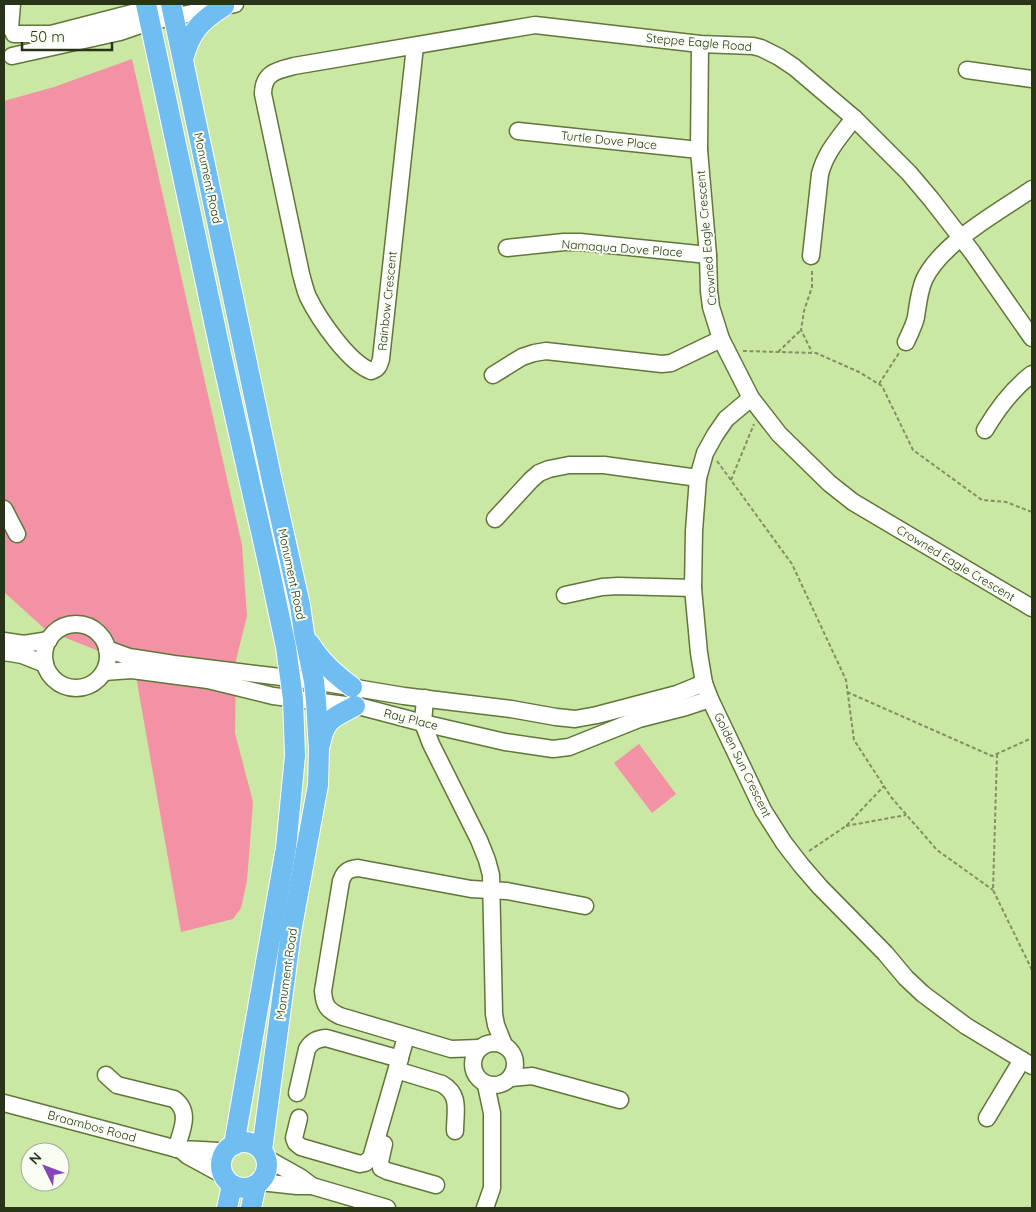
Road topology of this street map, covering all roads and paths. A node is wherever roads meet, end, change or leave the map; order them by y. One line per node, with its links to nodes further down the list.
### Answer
1 (12, 4): 5 (street)
2 (230, 5): 3 (street); 9 (main road)
3 (171, 8): 4 (street); 9 (main road, Monument Road)
4 (147, 11): 5 (street); 8 (street); 49 (main road, Monument Road)
5 (10, 28): 8 (street)
6 (700, 44): 7 (street, Steppe Eagle Road); 13 (street, Steppe Eagle Road); 15 (street, Crowned Eagle Crescent)
7 (415, 46): 11 (street, Steppe Eagle Road); 11 (street, Rainbow Crescent)
8 (8, 59)
9 (183, 59): 42 (main road, Monument Road)
10 (967, 70): 12 (street)
11 (273, 73)
12 (1032, 79)
13 (854, 118): 17 (street, Steppe Eagle Road); 20 (street)
14 (518, 131): 15 (street, Turtle Dove Place)
15 (699, 150): 19 (street, Crowned Eagle Crescent)
16 (1032, 189): 17 (street)
17 (961, 237): 22 (street, Steppe Eagle Road); 23 (street)
18 (507, 248): 19 (street, Namaqua Dove Place)
19 (708, 255): 24 (street, Crowned Eagle Crescent)
20 (812, 256): 21 (path)
21 (801, 330): 25 (path); 26 (path)
22 (1032, 338)
23 (906, 342): 29 (path)
24 (724, 345): 25 (path); 28 (street); 30 (street, Crowned Eagle Crescent)
25 (778, 352): 26 (path)
26 (812, 352): 29 (path)
27 (1032, 374): 31 (street)
28 (493, 375)
29 (879, 384): 36 (path)
30 (755, 403): 32 (street, Golden Sun Crescent); 34 (path); 41 (street, Crowned Eagle Crescent)
31 (985, 430)
32 (708, 448): 33 (street, Golden Sun Crescent); 34 (path)
33 (698, 478): 37 (street); 39 (street, Golden Sun Crescent)
34 (731, 480): 52 (path)
35 (4, 510): 38 (street)
36 (1032, 512)
37 (495, 519)
38 (17, 534)
39 (693, 588): 40 (street); 51 (street, Golden Sun Crescent)
40 (565, 595)
41 (1032, 608)
42 (304, 633): 50 (main road, Monument Road); 53 (main road)
43 (49, 640): 44 (street); 45 (street); 47 (street)
44 (4, 641)
45 (108, 649): 48 (street); 49 (street, Ray Place)
46 (4, 652): 47 (street)
47 (45, 664): 48 (street)
48 (104, 672): 55 (street, Ray Place)
49 (290, 679): 50 (street, Ray Place); 55 (main road, Monument Road)
50 (314, 681): 53 (street, Ray Place); 57 (main road, Monument Road)
51 (704, 683): 56 (street, Golden Sun Crescent); 58 (street, Ray Place)
52 (847, 692): 64 (path); 65 (path)
53 (353, 697): 54 (street, Ray Place); 57 (street, Ray Place); 60 (street, Ray Place); 63 (main road)
54 (425, 698): 59 (street, Ray Place); 60 (street)
55 (292, 699): 57 (street, Ray Place); 91 (main road, Monument Road)
56 (710, 699): 58 (street, Ray Place); 68 (street, Golden Sun Crescent)
57 (316, 701): 63 (main road, Monument Road)
58 (654, 707): 59 (street, Ray Place); 62 (street, Ray Place)
59 (575, 719): 62 (street)
60 (423, 723): 62 (street, Ray Place); 70 (street)
61 (1032, 738): 64 (path)
62 (576, 744)
63 (319, 750): 93 (main road, Monument Road)
64 (997, 754): 69 (path)
65 (884, 786): 66 (path); 67 (path)
66 (906, 815): 67 (path); 69 (path)
67 (846, 826): 68 (path)
68 (796, 859): 79 (street, Golden Sun Crescent)
69 (993, 890): 72 (path)
70 (491, 891): 71 (street); 73 (street); 74 (street)
71 (585, 906)
72 (1032, 970)
73 (494, 1014): 75 (street); 76 (street)
74 (409, 1037): 77 (street); 81 (street)
75 (504, 1045): 76 (street); 78 (street)
76 (483, 1047): 77 (street); 80 (street)
77 (451, 1049): 80 (street)
78 (515, 1060): 83 (street); 84 (street)
79 (1027, 1063): 89 (street)
80 (473, 1065): 84 (street)
81 (401, 1066): 85 (street); 88 (street); 90 (street); 96 (street)
82 (106, 1075): 92 (street)
83 (532, 1076): 84 (street); 86 (street)
84 (499, 1083): 98 (street)
85 (298, 1093)
86 (620, 1100)
87 (4, 1102): 92 (street, Braambos Road)
88 (299, 1118)
89 (987, 1118)
90 (455, 1131)
91 (230, 1148): 92 (street, Braambos Road); 93 (main road); 94 (main road)
92 (179, 1150): 94 (street, Braambos Road)
93 (264, 1154): 95 (main road); 97 (street)
94 (227, 1180): 95 (main road); 99 (main road)
95 (258, 1183): 97 (street); 100 (main road)
96 (436, 1185)
97 (312, 1186): 101 (street)
98 (492, 1188): 102 (street); 103 (street)
99 (227, 1208)
100 (250, 1208)
101 (387, 1208)
102 (485, 1208)
103 (499, 1208)

